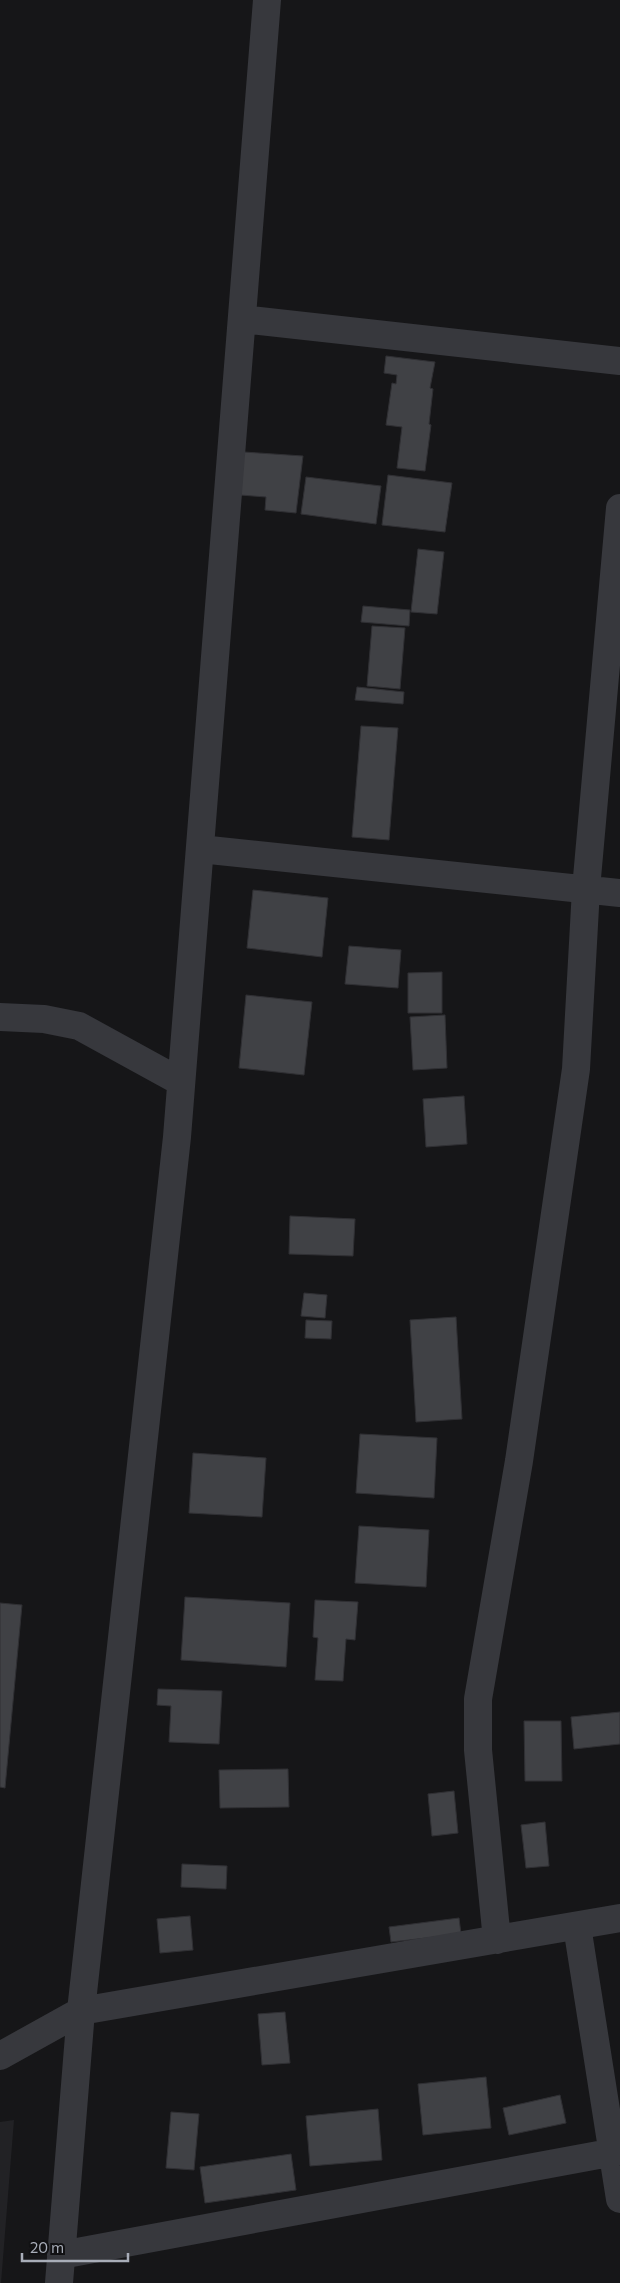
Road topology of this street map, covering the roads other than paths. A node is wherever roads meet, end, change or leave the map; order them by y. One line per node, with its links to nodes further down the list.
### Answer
1 (267, 0): 2 (street)
2 (242, 319): 3 (street); 5 (street)
3 (620, 361)
4 (620, 508): 6 (street)
5 (200, 848): 6 (street); 9 (street)
6 (586, 889): 7 (street); 12 (street)
7 (620, 893)
8 (0, 1017): 9 (street)
9 (181, 1082): 13 (street)
10 (620, 1918): 11 (street)
11 (577, 1926): 12 (street); 15 (street)
12 (498, 1940): 13 (street)
13 (81, 2011): 14 (street); 17 (street)
14 (0, 2056)
15 (616, 2152): 16 (street); 17 (street)
16 (620, 2199)
17 (61, 2254): 18 (street)
18 (58, 2283)

